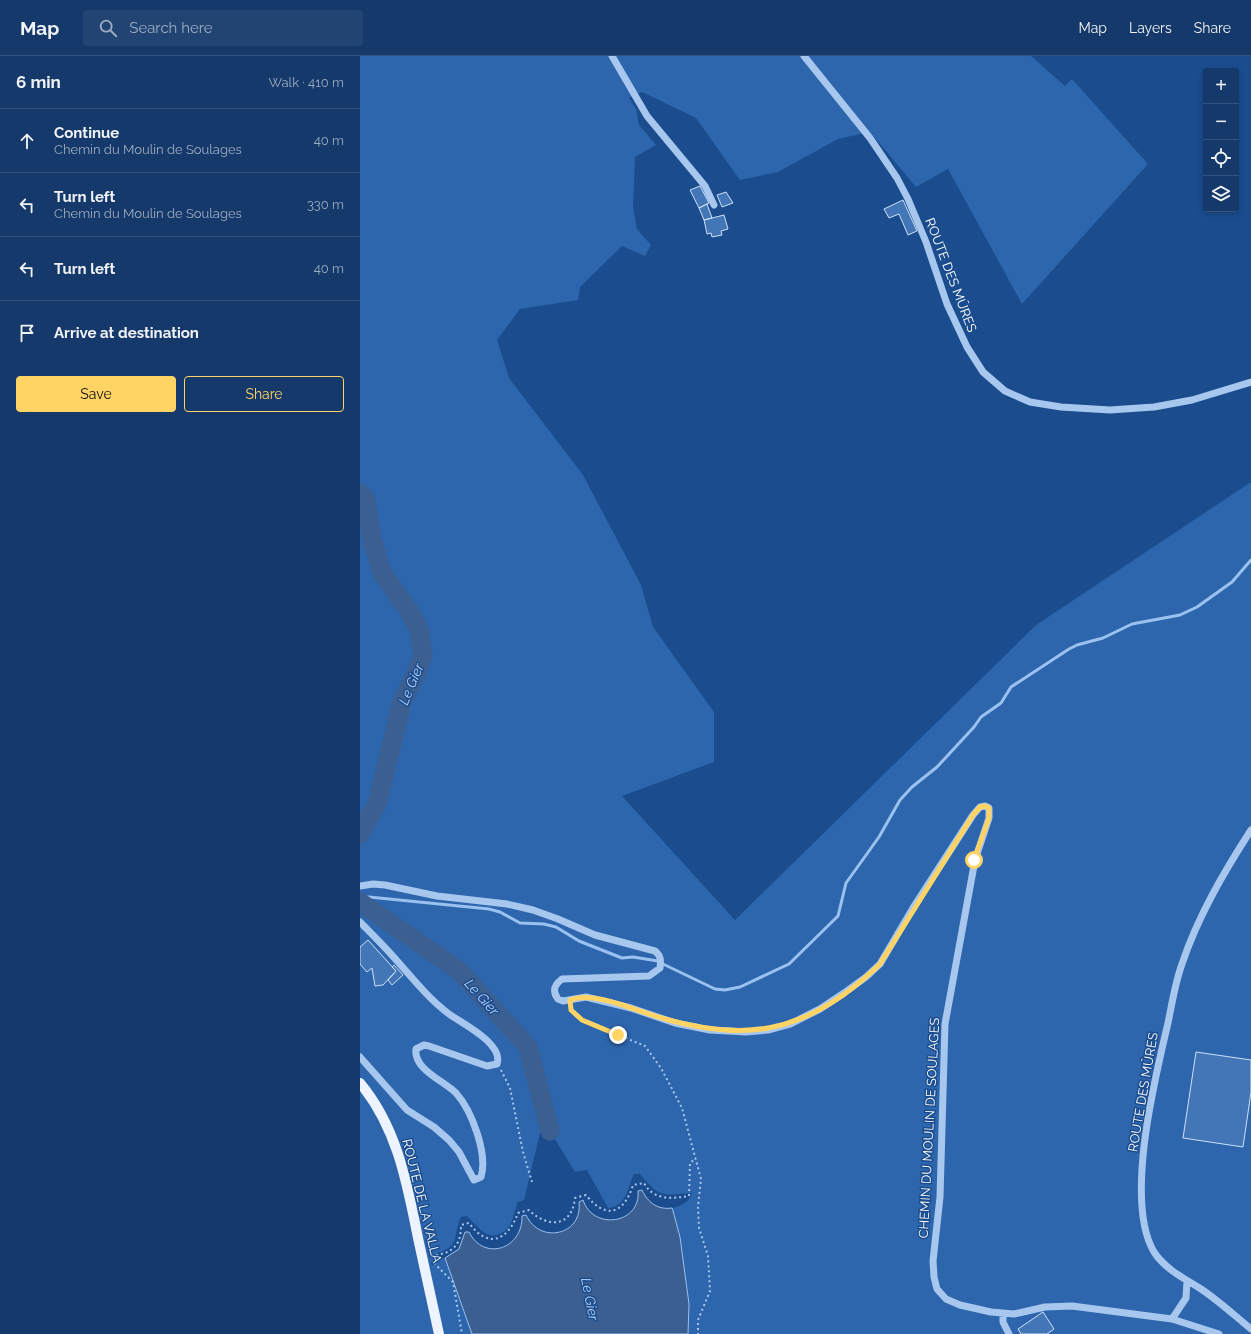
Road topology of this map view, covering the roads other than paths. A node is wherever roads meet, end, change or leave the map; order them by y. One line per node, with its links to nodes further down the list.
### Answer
1 (612, 56): 3 (street)
2 (804, 56): 4 (street, ROUTE DES MÛRES)
3 (714, 205)
4 (1251, 382)
5 (1251, 830): 10 (street, ROUTE DES MÛRES)
6 (360, 886): 11 (street, CHEMIN DU MOULIN DE SOULAGES)
7 (360, 922): 8 (street)
8 (360, 1057)
9 (360, 1083): 14 (main road, ROUTE DE LA VALLA)
10 (1187, 1281): 12 (street); 13 (street, ROUTE DES MÛRES)
11 (1003, 1314): 12 (street, CHEMIN DU MOULIN DE SOULAGES); 15 (street)
12 (1172, 1319): 16 (street, CHEMIN DU MOULIN DE SOULAGES)
13 (1251, 1329)
14 (439, 1334)
15 (1008, 1334)
16 (1219, 1334)

